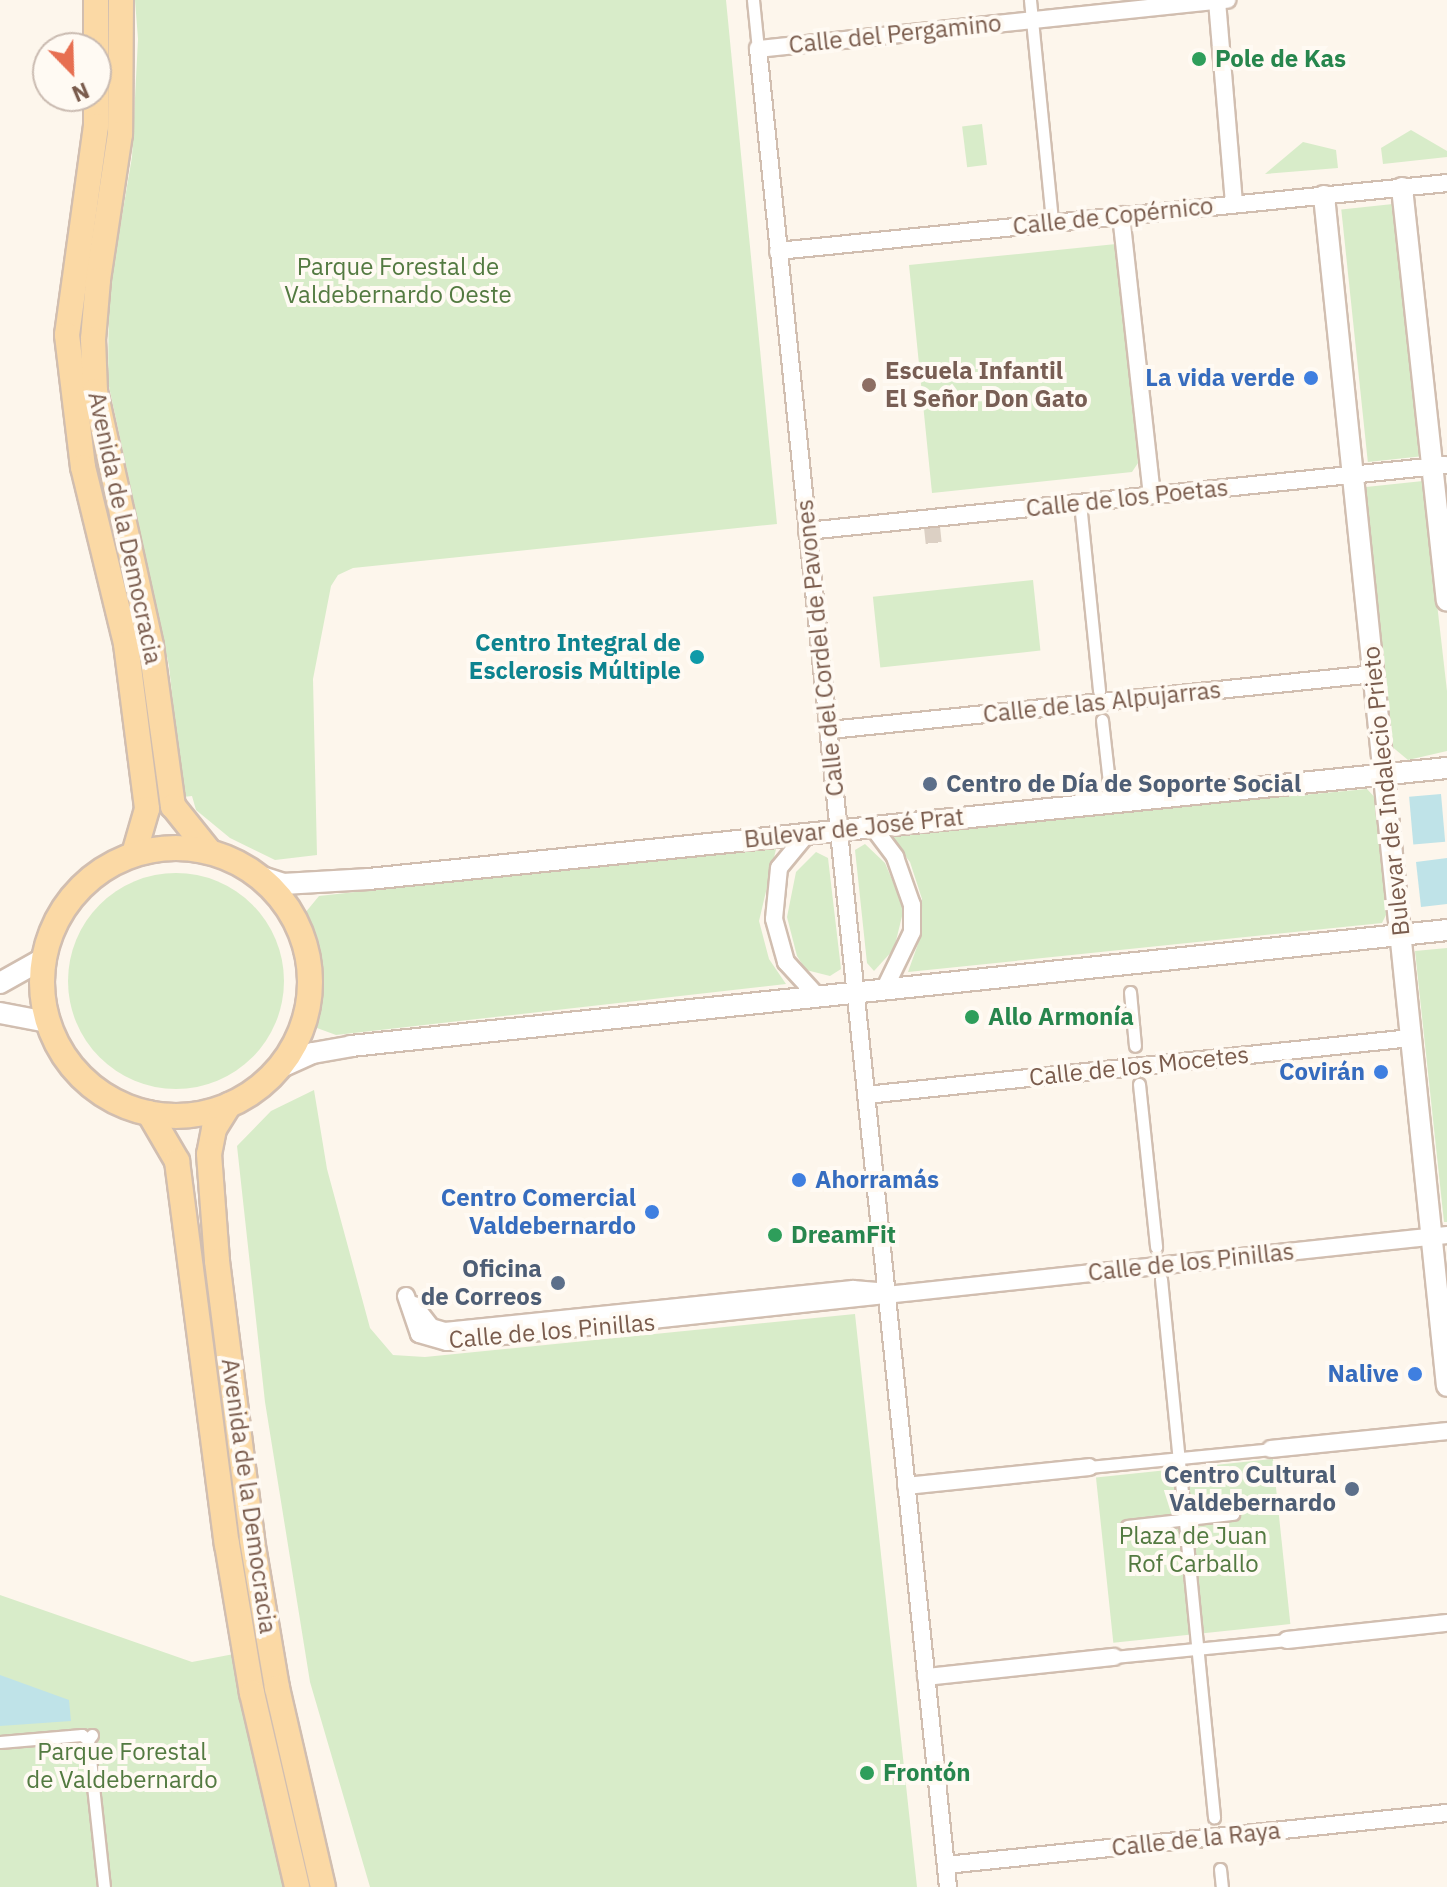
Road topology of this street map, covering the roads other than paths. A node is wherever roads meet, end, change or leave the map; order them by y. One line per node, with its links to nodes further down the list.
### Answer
1 (96, 0): 33 (main road, Avenida de la Democracia)
2 (121, 0): 32 (main road, Avenida de la Democracia)
3 (753, 0): 8 (street)
4 (1030, 0): 7 (street, Calle del Pergamino)
5 (1217, 0): 6 (street, Calle del Pergamino); 7 (street, Calle del Pergamino); 12 (street)
6 (1227, 0)
7 (1032, 20): 8 (street, Calle del Pergamino); 14 (street, Calle del Pergamino)
8 (758, 49): 15 (street, Calle del Cordel de Pavones)
9 (1447, 183): 10 (street, Calle de Copérnico)
10 (1402, 188): 11 (street, Calle de Copérnico); 16 (street)
11 (1324, 196): 12 (street, Calle de Copérnico); 17 (street, Bulevar de Indalecio Prieto)
12 (1234, 203): 13 (street, Calle de Copérnico)
13 (1121, 215): 14 (street, Calle de Copérnico); 18 (street)
14 (1052, 222): 15 (street, Calle de Copérnico)
15 (778, 251): 20 (street, Calle del Cordel de Pavones)
16 (1440, 465): 17 (street, Calle de los Poetas); 21 (street)
17 (1353, 474): 18 (street, Calle de los Poetas); 22 (street, Bulevar de Indalecio Prieto)
18 (1152, 495): 19 (street, Calle de los Poetas)
19 (1080, 503): 20 (street, Calle de los Poetas); 23 (street)
20 (807, 531): 25 (street, Calle del Cordel de Pavones)
21 (1447, 601)
22 (1374, 674): 25 (street, Calle de las Alpujarras); 27 (street, Bulevar de Indalecio Prieto)
23 (1099, 691)
24 (1102, 720): 28 (street)
25 (830, 730): 30 (street, Calle del Cordel de Pavones)
26 (1447, 768): 27 (street, Bulevar de José Prat)
27 (1384, 775): 29 (street, Bulevar de José Prat); 36 (street, Bulevar de Indalecio Prieto)
28 (1110, 791)
29 (872, 826): 30 (street, Bulevar de José Prat); 39 (street)
30 (840, 830): 31 (street, Bulevar de José Prat); 41 (street, Calle del Cordel de Pavones)
31 (807, 834): 34 (street, Bulevar de José Prat); 42 (street)
32 (209, 851): 33 (main road); 34 (main road)
33 (134, 854): 37 (main road)
34 (262, 877): 47 (main road)
35 (1447, 930): 36 (street)
36 (1401, 934): 39 (street); 45 (street, Bulevar de Indalecio Prieto)
37 (43, 959): 38 (street); 44 (main road)
38 (0, 983)
39 (884, 990): 41 (street)
40 (1130, 992): 46 (street)
41 (856, 993): 42 (street); 49 (street, Calle del Cordel de Pavones)
42 (817, 996): 47 (street)
43 (0, 1013): 44 (street)
44 (47, 1022): 51 (main road)
45 (1411, 1038): 49 (street, Calle de los Mocetes); 52 (street, Bulevar de Indalecio Prieto)
46 (1135, 1046)
47 (279, 1068): 50 (main road)
48 (1139, 1084): 53 (street)
49 (866, 1095): 55 (street, Calle del Cordel de Pavones)
50 (229, 1105): 51 (main road); 77 (main road, Avenida de la Democracia)
51 (149, 1113): 76 (main road, Avenida de la Democracia)
52 (1439, 1236): 55 (street, Calle de los Pinillas); 56 (street, Bulevar de Indalecio Prieto)
53 (1156, 1247)
54 (1161, 1279): 59 (street)
55 (886, 1292): 55 (street, Calle de los Pinillas); 61 (street, Calle del Cordel de Pavones)
56 (1447, 1386)
57 (1447, 1431): 58 (street)
58 (1271, 1449): 59 (street)
59 (1177, 1458): 60 (street); 63 (street)
60 (1089, 1467): 61 (street)
61 (906, 1486): 69 (street, Calle del Cordel de Pavones)
62 (1233, 1514): 63 (street)
63 (1186, 1521): 64 (street); 67 (street)
64 (1127, 1526)
65 (1447, 1623): 66 (street)
66 (1287, 1640): 67 (street)
67 (1196, 1649): 68 (street); 72 (street)
68 (1114, 1657): 69 (street)
69 (926, 1677): 73 (street, Calle del Cordel de Pavones)
70 (0, 1742): 75 (street)
71 (1447, 1813): 73 (street, Calle de la Raya)
72 (1214, 1817)
73 (946, 1865): 78 (street, Calle del Cordel de Pavones)
74 (1220, 1869): 79 (street)
75 (104, 1887)
76 (297, 1887)
77 (323, 1887)
78 (948, 1887)
79 (1222, 1887)

